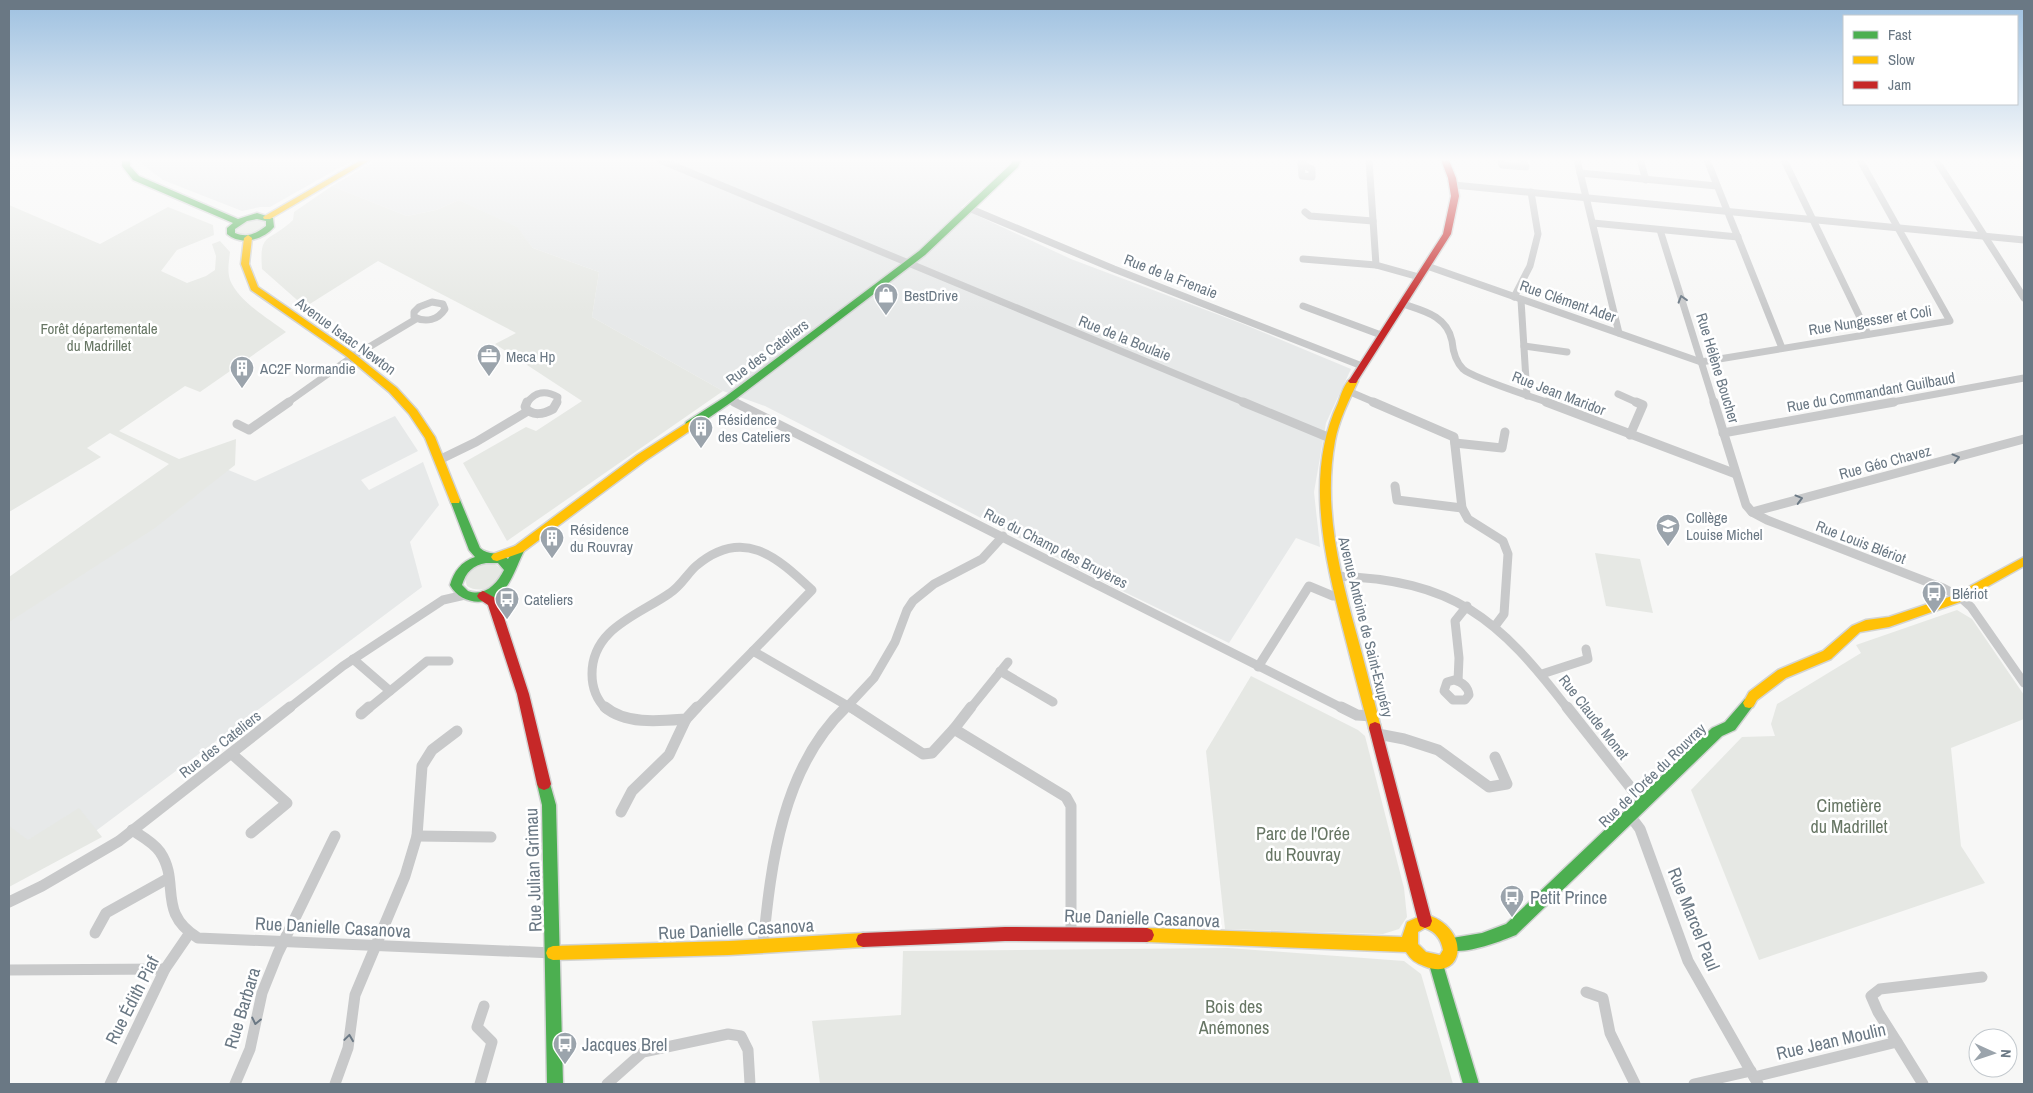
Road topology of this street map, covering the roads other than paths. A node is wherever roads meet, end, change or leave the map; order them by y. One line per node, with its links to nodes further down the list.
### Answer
1 (213, 211): 18 (street)
2 (277, 211): 16 (street)
3 (783, 211): 28 (street, Rue de la Boulaie)
4 (969, 211): 28 (street, Rue des Cateliers)
5 (976, 211): 45 (street, Rue de la Frenaie)
6 (1372, 211): 19 (street)
7 (1455, 211): 30 (street, Avenue Antoine de Saint-Exupéry)
8 (1534, 211): 33 (street)
9 (1589, 211): 20 (street)
10 (1717, 211): 15 (street)
11 (1808, 211): 17 (street)
12 (1889, 211): 21 (street, Rue Nungesser et Coli)
13 (1969, 211): 23 (street)
14 (1305, 212): 19 (street)
15 (1727, 212): 17 (street); 24 (street)
16 (266, 217): 18 (street); 25 (street)
17 (1812, 220): 21 (street); 39 (street)
18 (238, 222): 25 (street)
19 (1373, 222): 29 (street)
20 (1592, 223): 22 (street); 37 (street)
21 (1898, 228): 23 (street); 39 (street, Rue Nungesser et Coli)
22 (1660, 230): 24 (street); 44 (street, Rue Hélène Boucher, one-way to 22)
23 (1985, 236): 26 (street); 32 (street)
24 (1738, 237): 41 (street)
25 (248, 238): 43 (street, Avenue Isaac Newton)
26 (2024, 240)
27 (1303, 259): 29 (street)
28 (909, 263): 50 (street, Rue des Cateliers); 56 (street, Rue de la Boulaie)
29 (1376, 265): 31 (street)
30 (1427, 266): 31 (street, Avenue Antoine de Saint-Exupéry); 33 (street, Rue Clément Ader)
31 (1419, 277): 34 (street, Avenue Antoine de Saint-Exupéry)
32 (2024, 298)
33 (1517, 299): 37 (street, Rue Clément Ader); 40 (street)
34 (1403, 304): 38 (street, Avenue Antoine de Saint-Exupéry); 49 (street, Rue Jean Maridor)
35 (1303, 306): 38 (street)
36 (416, 319): 43 (street)
37 (1619, 333): 44 (street, Rue Clément Ader)
38 (1381, 334): 45 (street, Avenue Antoine de Saint-Exupéry)
39 (1868, 334): 41 (street, Rue Nungesser et Coli)
40 (1524, 346): 42 (street); 49 (street)
41 (1782, 348): 44 (street, Rue Nungesser et Coli)
42 (1567, 352)
43 (354, 357): 52 (street); 59 (street, Avenue Isaac Newton)
44 (1701, 362): 54 (street, Rue Hélène Boucher)
45 (1362, 366): 47 (street, Avenue Antoine de Saint-Exupéry)
46 (2024, 378): 54 (street, Rue du Commandant Guilbaud)
47 (1348, 391): 56 (street, Avenue Antoine de Saint-Exupéry); 58 (street)
48 (1618, 394): 55 (street)
49 (1527, 396): 55 (street, Rue Jean Maridor)
50 (729, 399): 64 (street, Rue du Champ des Bruyères); 66 (street, Rue des Cateliers)
51 (528, 411): 59 (street)
52 (237, 424)
53 (1505, 432): 58 (street)
54 (1723, 433): 60 (street, Rue Hélène Boucher)
55 (1630, 435): 60 (street, Rue Jean Maridor)
56 (1330, 438): 71 (street, Avenue Antoine de Saint-Exupéry)
57 (2024, 440): 63 (street, Rue Géo Chavez, one-way to 57)
58 (1455, 443): 62 (street)
59 (441, 459): 65 (street, Avenue Isaac Newton)
60 (1736, 474): 63 (street, Rue Hélène Boucher)
61 (1395, 486): 62 (street)
62 (1462, 508): 79 (street)
63 (1752, 512): 75 (street, Rue Louis Blériot)
64 (1003, 536): 85 (street, Rue du Champ des Bruyères); 92 (street)
65 (472, 544): 67 (street, Avenue Isaac Newton); 68 (street, Avenue Isaac Newton)
66 (519, 548): 67 (street, Rue des Cateliers); 70 (street, Rue des Cateliers)
67 (492, 557): 68 (street); 70 (street)
68 (469, 564): 72 (street)
69 (2023, 564): 75 (street, Rue de l'Orée du Rouvray)
70 (509, 568): 76 (street)
71 (1335, 576): 74 (street, Avenue Antoine de Saint-Exupéry); 78 (street, Rue Claude Monet)
72 (456, 580): 73 (street); 77 (street, Rue des Cateliers)
73 (465, 595): 76 (street); 77 (street, Rue des Cateliers)
74 (1340, 596): 85 (street); 94 (street, Avenue Antoine de Saint-Exupéry)
75 (1960, 597): 89 (street); 101 (street, Rue de l'Orée du Rouvray)
76 (488, 599): 120 (street, Rue Julian Grimau)
77 (443, 600): 82 (street, Rue des Cateliers)
78 (1467, 606): 79 (street, Rue Claude Monet); 88 (street)
79 (1495, 626): 87 (street, Rue Claude Monet)
80 (1586, 649): 87 (street, Rue Claude Monet)
81 (753, 651): 92 (street); 95 (street); 95 (street)
82 (353, 659): 90 (street); 99 (street, Rue des Cateliers)
83 (449, 661): 90 (street)
84 (1008, 662): 86 (street)
85 (1258, 667): 94 (street, Rue du Champ des Bruyères)
86 (1000, 671): 91 (street); 96 (street)
87 (1542, 674): 101 (street, Rue Claude Monet)
88 (1458, 681)
89 (2024, 682)
90 (390, 691): 93 (street)
91 (1053, 702)
92 (848, 705): 96 (street); 119 (street)
93 (361, 714)
94 (1372, 716): 98 (street, Avenue Antoine de Saint-Exupéry)
95 (686, 719): 102 (street)
96 (954, 728): 112 (street)
97 (457, 731): 107 (street)
98 (1378, 734): 100 (street); 111 (street, Avenue Antoine de Saint-Exupéry)
99 (232, 754): 104 (street, Rue des Cateliers); 105 (street)
100 (1495, 756)
101 (1642, 802): 103 (street, Rue de l'Orée du Rouvray)
102 (621, 812)
103 (1631, 817): 116 (street, Rue de l'Orée du Rouvray); 128 (street, Rue Marcel Paul)
104 (132, 830): 109 (street); 110 (street, Rue des Cateliers)
105 (251, 833)
106 (335, 836): 115 (street, Rue Barbara)
107 (417, 836): 108 (street); 118 (street)
108 (491, 838)
109 (167, 879): 113 (street); 114 (street)
110 (9, 902)
111 (1425, 921): 116 (street); 117 (street)
112 (1072, 932): 117 (street, Rue Danielle Casanova); 119 (street, Rue Danielle Casanova)
113 (95, 933)
114 (189, 934): 115 (street, Rue Danielle Casanova); 122 (street, Rue Édith Piaf)
115 (283, 942): 118 (street, Rue Danielle Casanova); 130 (street, Rue Barbara, one-way to 130)
116 (1451, 944): 121 (street)
117 (1409, 945): 121 (street)
118 (376, 946): 120 (street, Rue Danielle Casanova); 131 (street, one-way to 118)
119 (762, 946): 120 (street, Rue Danielle Casanova)
120 (553, 954): 133 (street, Rue Julian Grimau)
121 (1436, 964): 136 (street)
122 (165, 969): 123 (street); 129 (street, Rue Édith Piaf)
123 (9, 970)
124 (1982, 977): 127 (street)
125 (1586, 992): 137 (street)
126 (484, 1006): 132 (street)
127 (1897, 1042): 128 (street, Rue Jean Moulin); 139 (street, Rue Jean Moulin)
128 (1755, 1078): 138 (street)
129 (110, 1084)
130 (235, 1084)
131 (335, 1084)
132 (480, 1084)
133 (555, 1084)
134 (607, 1084): 135 (street)
135 (750, 1084)
136 (1472, 1084)
137 (1635, 1084)
138 (1694, 1084)
139 (1923, 1084)

